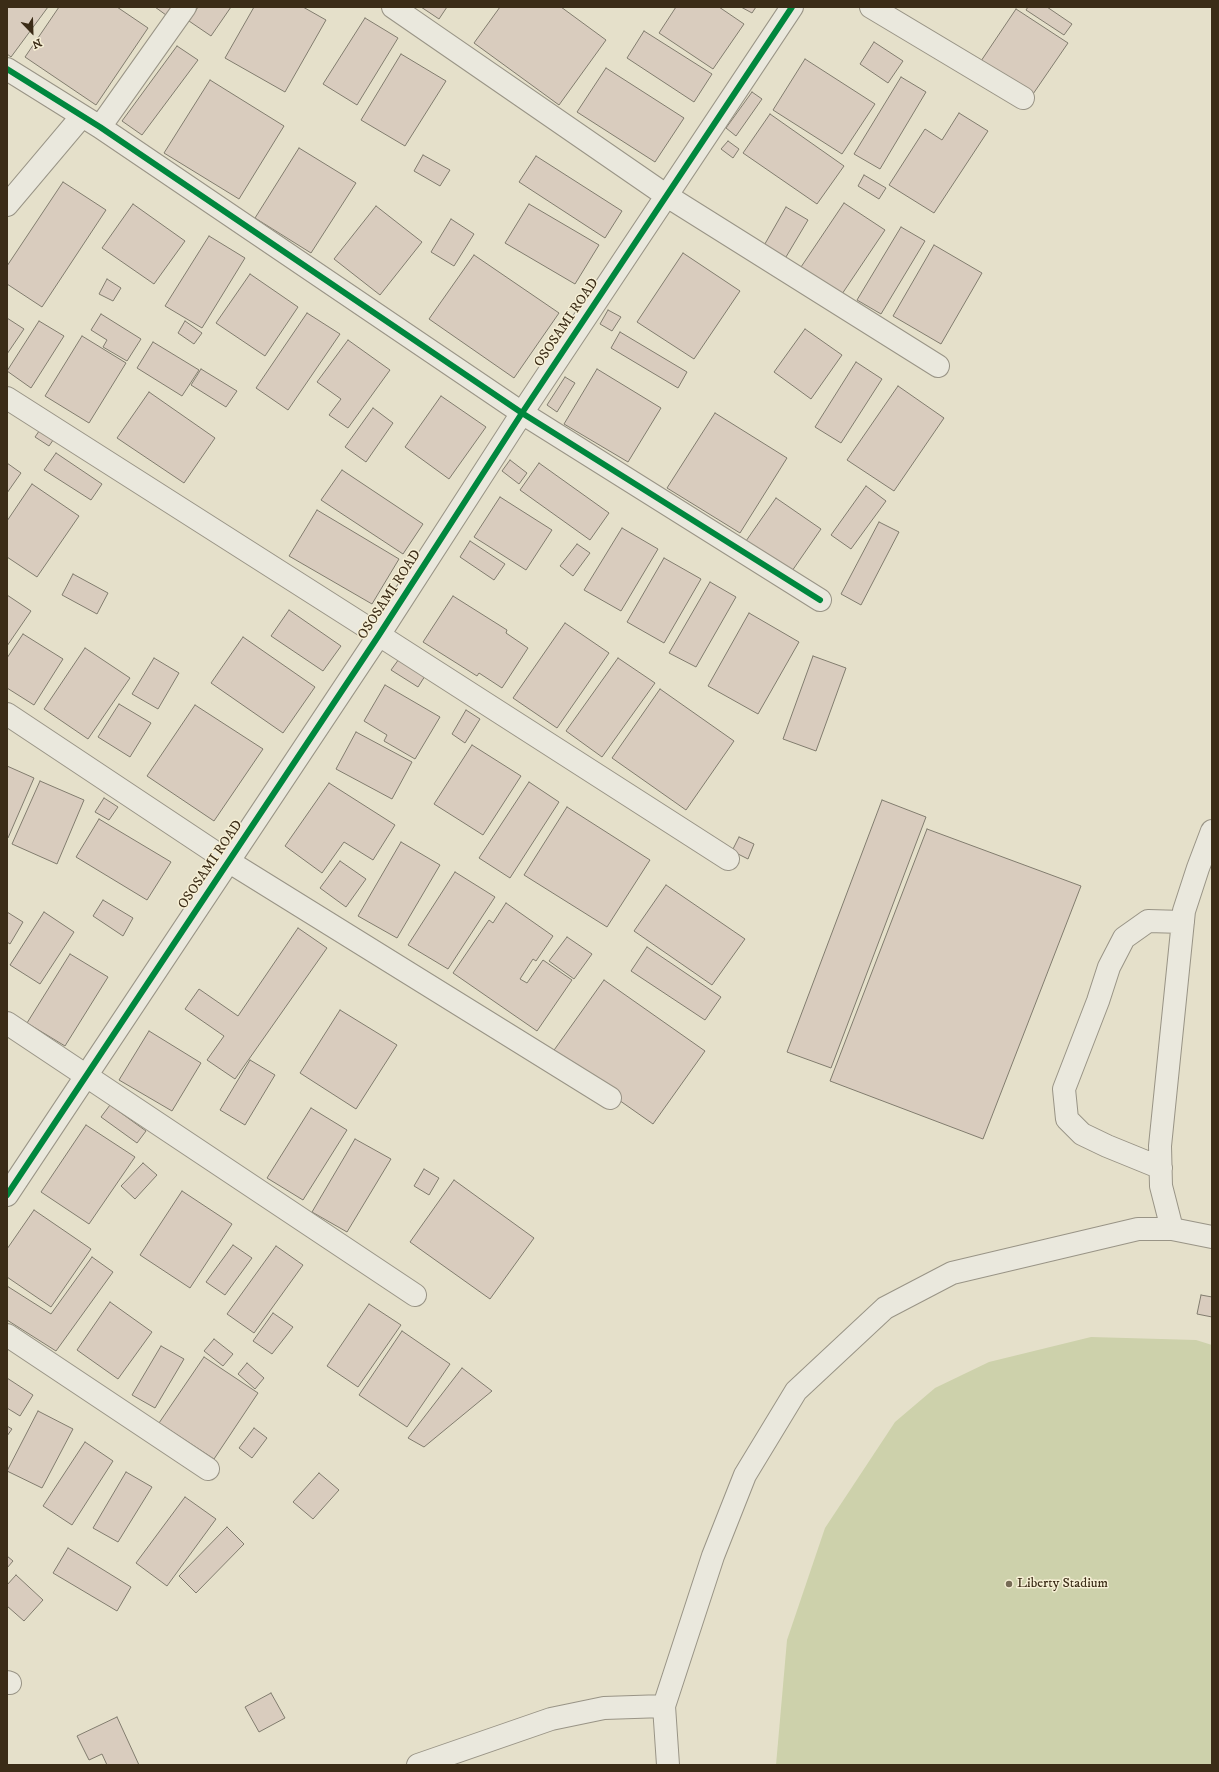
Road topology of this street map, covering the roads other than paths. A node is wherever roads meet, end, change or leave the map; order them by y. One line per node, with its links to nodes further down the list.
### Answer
1 (185, 7): 8 (street)
2 (393, 7): 9 (street)
3 (792, 7): 9 (street, OSOSAMI ROAD)
4 (871, 7): 6 (street)
5 (7, 69): 7 (street)
6 (1023, 98)
7 (82, 116): 8 (street); 10 (street)
8 (100, 127): 13 (street)
9 (666, 196): 11 (street); 13 (street, OSOSAMI ROAD)
10 (7, 205)
11 (938, 366)
12 (7, 398): 15 (street)
13 (522, 413): 14 (street); 15 (street, OSOSAMI ROAD)
14 (820, 600)
15 (379, 634): 18 (street); 19 (street, OSOSAMI ROAD)
16 (7, 714): 19 (street)
17 (1212, 831): 20 (street)
18 (728, 859)
19 (228, 861): 22 (street, OSOSAMI ROAD); 23 (street)
20 (1183, 922): 24 (street); 24 (street)
21 (7, 1023): 22 (street)
22 (86, 1075): 25 (street, OSOSAMI ROAD); 28 (street)
23 (610, 1098)
24 (1160, 1168): 26 (street)
25 (7, 1195)
26 (1172, 1229): 27 (street); 31 (street)
27 (1212, 1237)
28 (415, 1295)
29 (7, 1335): 30 (street)
30 (208, 1469)
31 (664, 1706): 32 (street); 33 (street)
32 (418, 1765)
33 (668, 1765)

